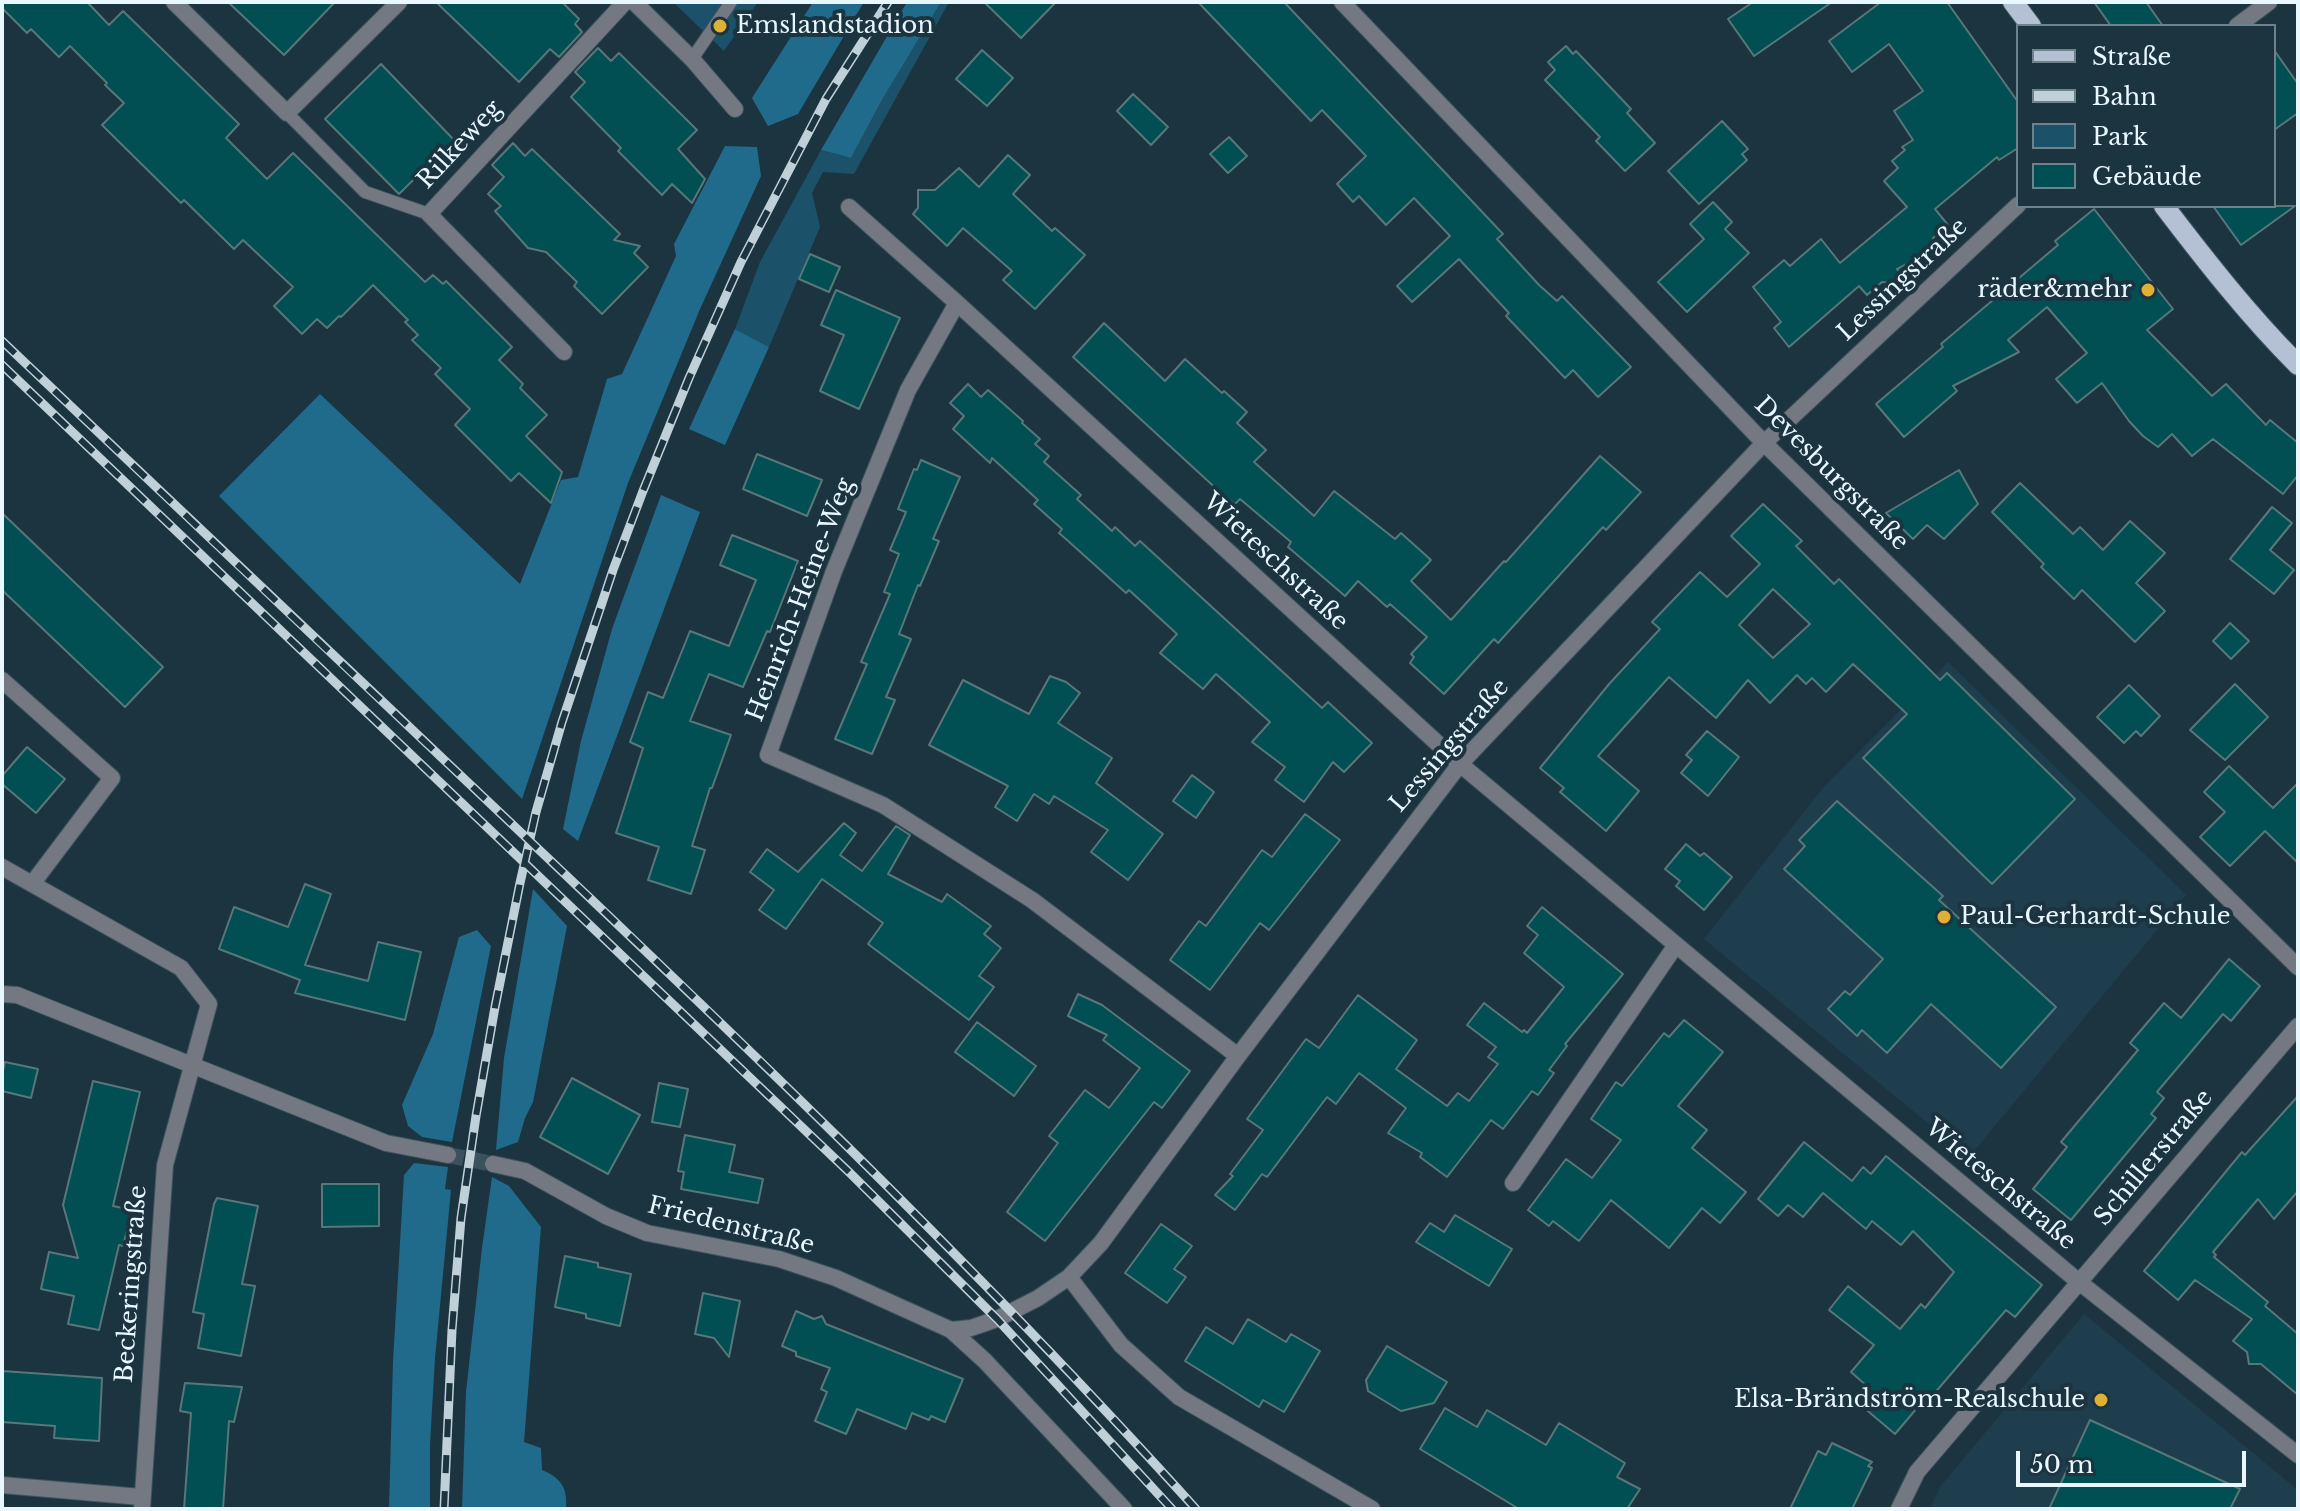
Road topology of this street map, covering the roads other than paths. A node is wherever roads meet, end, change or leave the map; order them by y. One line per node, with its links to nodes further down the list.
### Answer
1 (174, 2): 13 (street)
2 (399, 2): 13 (street)
3 (625, 2): 17 (street, Rilkeweg)
4 (634, 2): 11 (street)
5 (731, 2): 11 (lane)
6 (1342, 2): 21 (street, Devesburgstraße)
7 (2013, 2): 9 (main road)
8 (2269, 2): 10 (street)
9 (2030, 24)
10 (2240, 24)
11 (692, 59): 12 (street)
12 (735, 109)
13 (287, 113): 17 (lane)
14 (849, 207): 18 (street, Wieteschstraße)
15 (2016, 207): 21 (street, Lessingstraße)
16 (2166, 208): 20 (main road)
17 (429, 214): 19 (street, Rilkeweg)
18 (957, 303): 23 (street, Wieteschstraße); 30 (street, Heinrich-Heine-Weg)
19 (564, 352)
20 (2298, 365)
21 (1764, 443): 23 (street, Lessingstraße); 27 (street, Devesburgstraße)
22 (2, 680): 25 (street)
23 (1460, 764): 26 (street, Wieteschstraße); 30 (street, Lessingstraße)
24 (2, 867): 25 (street)
25 (32, 884): 31 (street, Beckeringstraße)
26 (1676, 945): 34 (street); 36 (street, Wieteschstraße)
27 (2298, 967)
28 (2, 994): 31 (street)
29 (2298, 1026): 36 (street, Schillerstraße)
30 (1238, 1056): 35 (street, Lessingstraße)
31 (193, 1067): 32 (street); 40 (street, Beckeringstraße)
32 (448, 1155)
33 (493, 1164): 37 (street, Friedenstraße)
34 (1513, 1183)
35 (1069, 1277): 37 (street, Lessingstraße); 42 (street)
36 (2079, 1282): 38 (street, Wieteschstraße); 43 (street, Schillerstraße)
37 (951, 1330): 41 (street, Friedenstraße)
38 (2298, 1455)
39 (2, 1485): 40 (street)
40 (141, 1503)
41 (1124, 1509)
42 (1372, 1509)
43 (1899, 1509)

